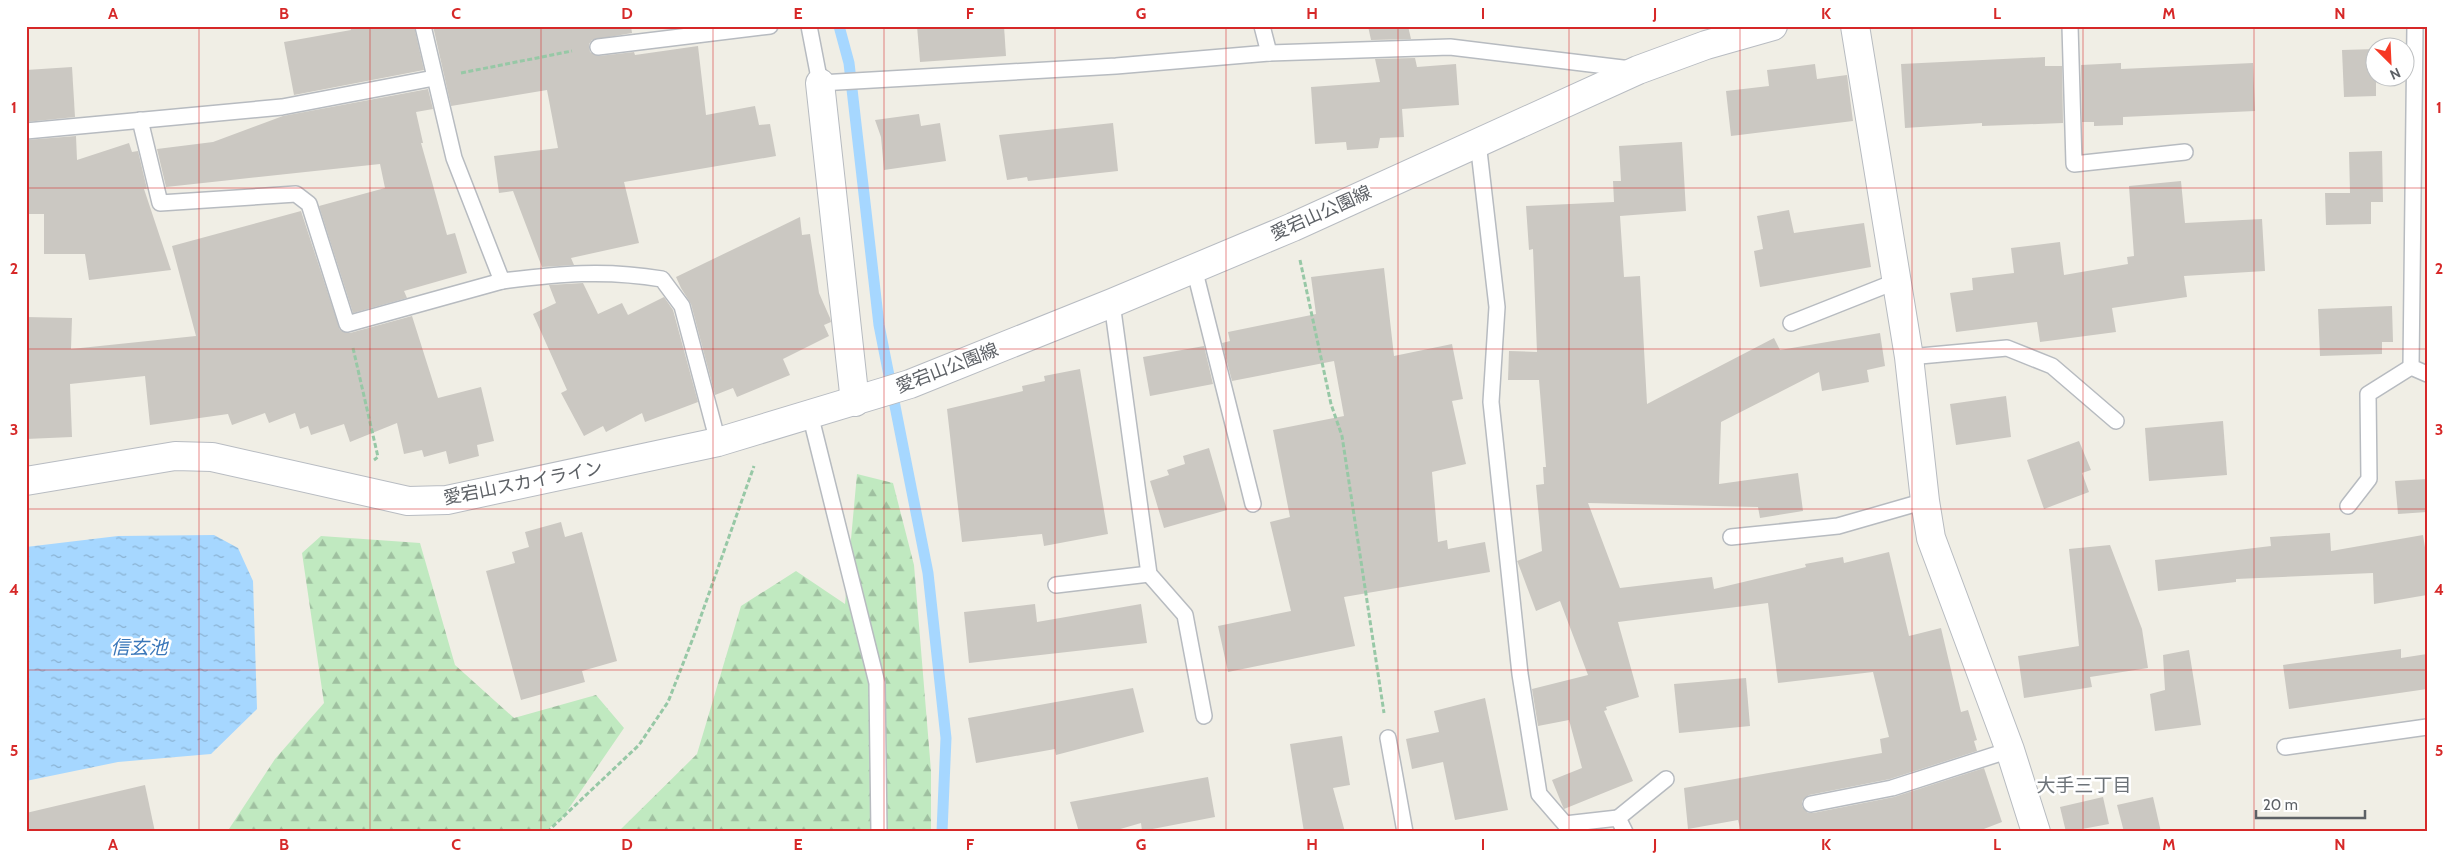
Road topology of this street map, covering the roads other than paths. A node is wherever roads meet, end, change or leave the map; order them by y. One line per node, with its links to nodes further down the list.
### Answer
1 (423, 26): 12 (lane)
2 (770, 26): 9 (lane)
3 (808, 26): 13 (lane)
4 (1262, 26): 10 (lane)
5 (1773, 26): 11 (main road, 愛宕山公園線)
6 (1855, 26): 20 (main road)
7 (2070, 26): 17 (lane)
8 (2415, 26): 24 (lane)
9 (598, 47)
10 (1269, 53): 11 (lane); 13 (lane)
11 (1638, 70): 16 (main road, 愛宕山公園線)
12 (434, 78): 14 (lane); 19 (lane)
13 (823, 83): 26 (main road)
14 (140, 120): 15 (lane); 19 (lane)
15 (26, 131)
16 (1478, 142): 18 (main road, 愛宕山公園線); 44 (lane)
17 (2185, 152)
18 (1194, 268): 21 (main road, 愛宕山公園線); 32 (lane)
19 (502, 281): 29 (lane)
20 (1897, 281): 22 (lane); 23 (main road)
21 (1112, 303): 26 (main road, 愛宕山公園線); 35 (lane)
22 (1791, 323)
23 (1909, 357): 28 (lane); 31 (main road)
24 (2411, 367): 25 (lane); 33 (lane)
25 (2427, 374)
26 (862, 400): 27 (main road, 愛宕山スカイライン)
27 (810, 414): 29 (main road, 愛宕山スカイライン); 45 (lane)
28 (2116, 421)
29 (718, 442): 30 (main road, 愛宕山スカイライン)
30 (26, 481)
31 (1925, 501): 34 (lane); 41 (main road)
32 (1253, 504)
33 (2348, 506)
34 (1731, 537)
35 (1148, 574): 36 (lane); 37 (lane)
36 (1056, 584)
37 (1204, 716)
38 (2427, 727): 40 (lane)
39 (1388, 738): 46 (lane)
40 (2285, 747)
41 (2010, 750): 43 (lane); 48 (main road)
42 (1666, 779): 44 (lane)
43 (1811, 804)
44 (1618, 818): 47 (lane)
45 (879, 832)
46 (1405, 832)
47 (1625, 832)
48 (2036, 832)

